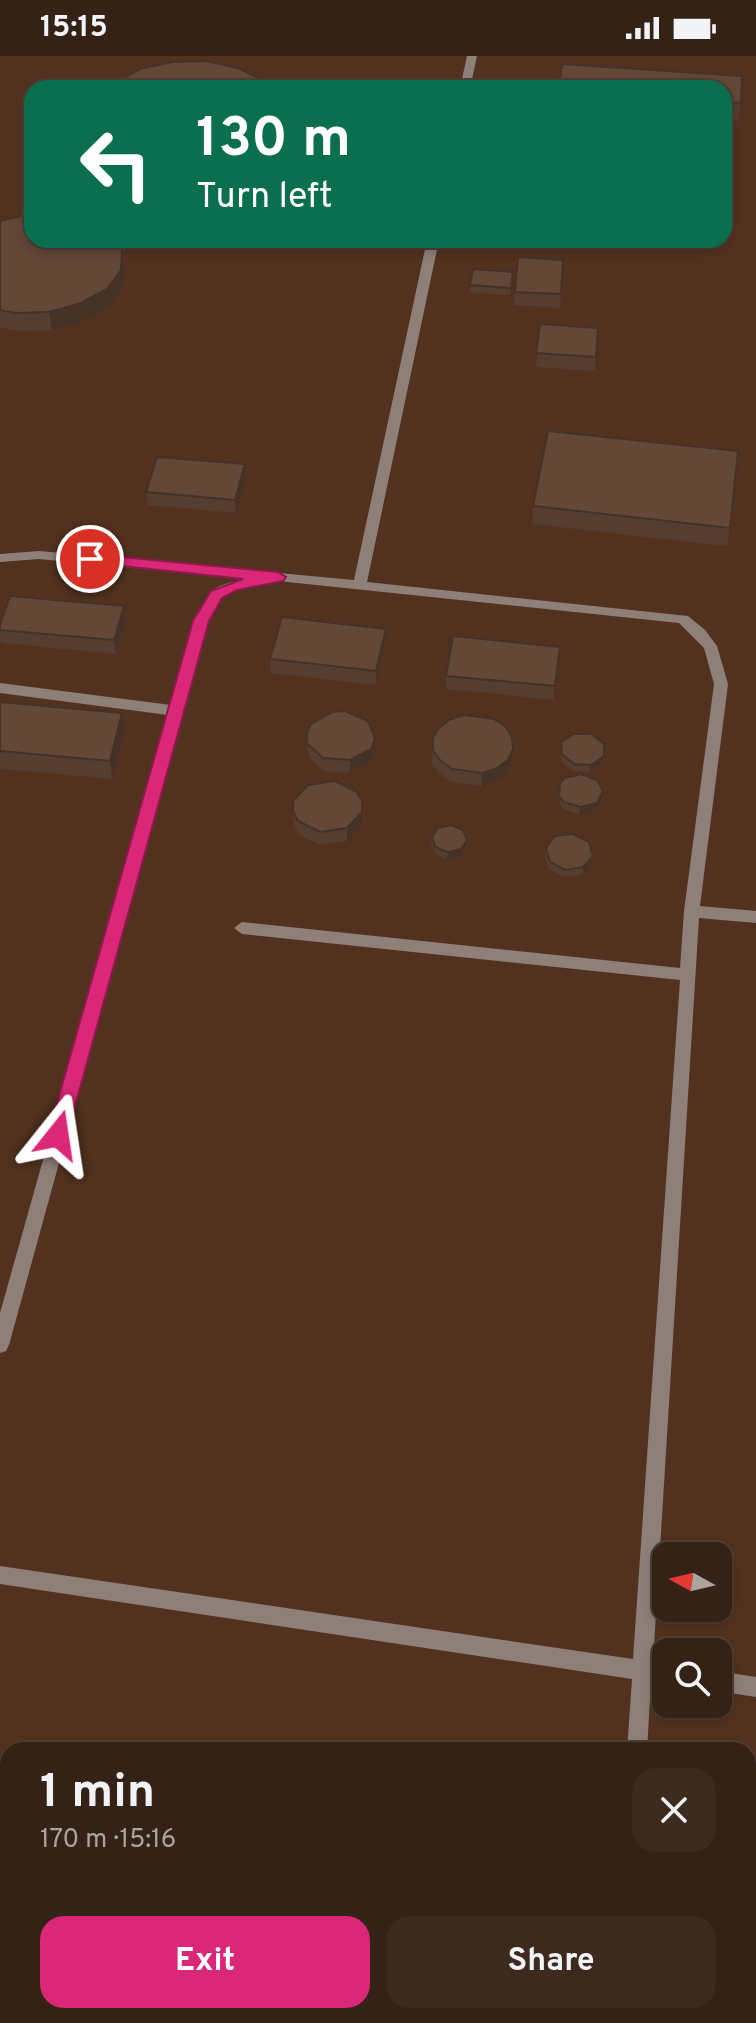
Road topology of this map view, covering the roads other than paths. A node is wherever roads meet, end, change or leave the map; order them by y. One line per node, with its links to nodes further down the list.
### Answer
1 (472, 56): 2 (lane)
2 (467, 80)
3 (431, 248): 6 (lane)
4 (0, 558): 5 (lane)
5 (278, 577): 6 (lane); 8 (lane)
6 (360, 585): 9 (lane)
7 (0, 688): 8 (lane)
8 (175, 711): 13 (lane)
9 (692, 911): 10 (lane); 12 (lane)
10 (756, 917)
11 (242, 928): 12 (lane)
12 (688, 975): 15 (lane)
13 (0, 1345)
14 (0, 1575): 15 (lane)
15 (643, 1670): 16 (lane); 19 (lane)
16 (652, 1672)
17 (732, 1683): 18 (lane)
18 (756, 1687)
19 (638, 1742)

